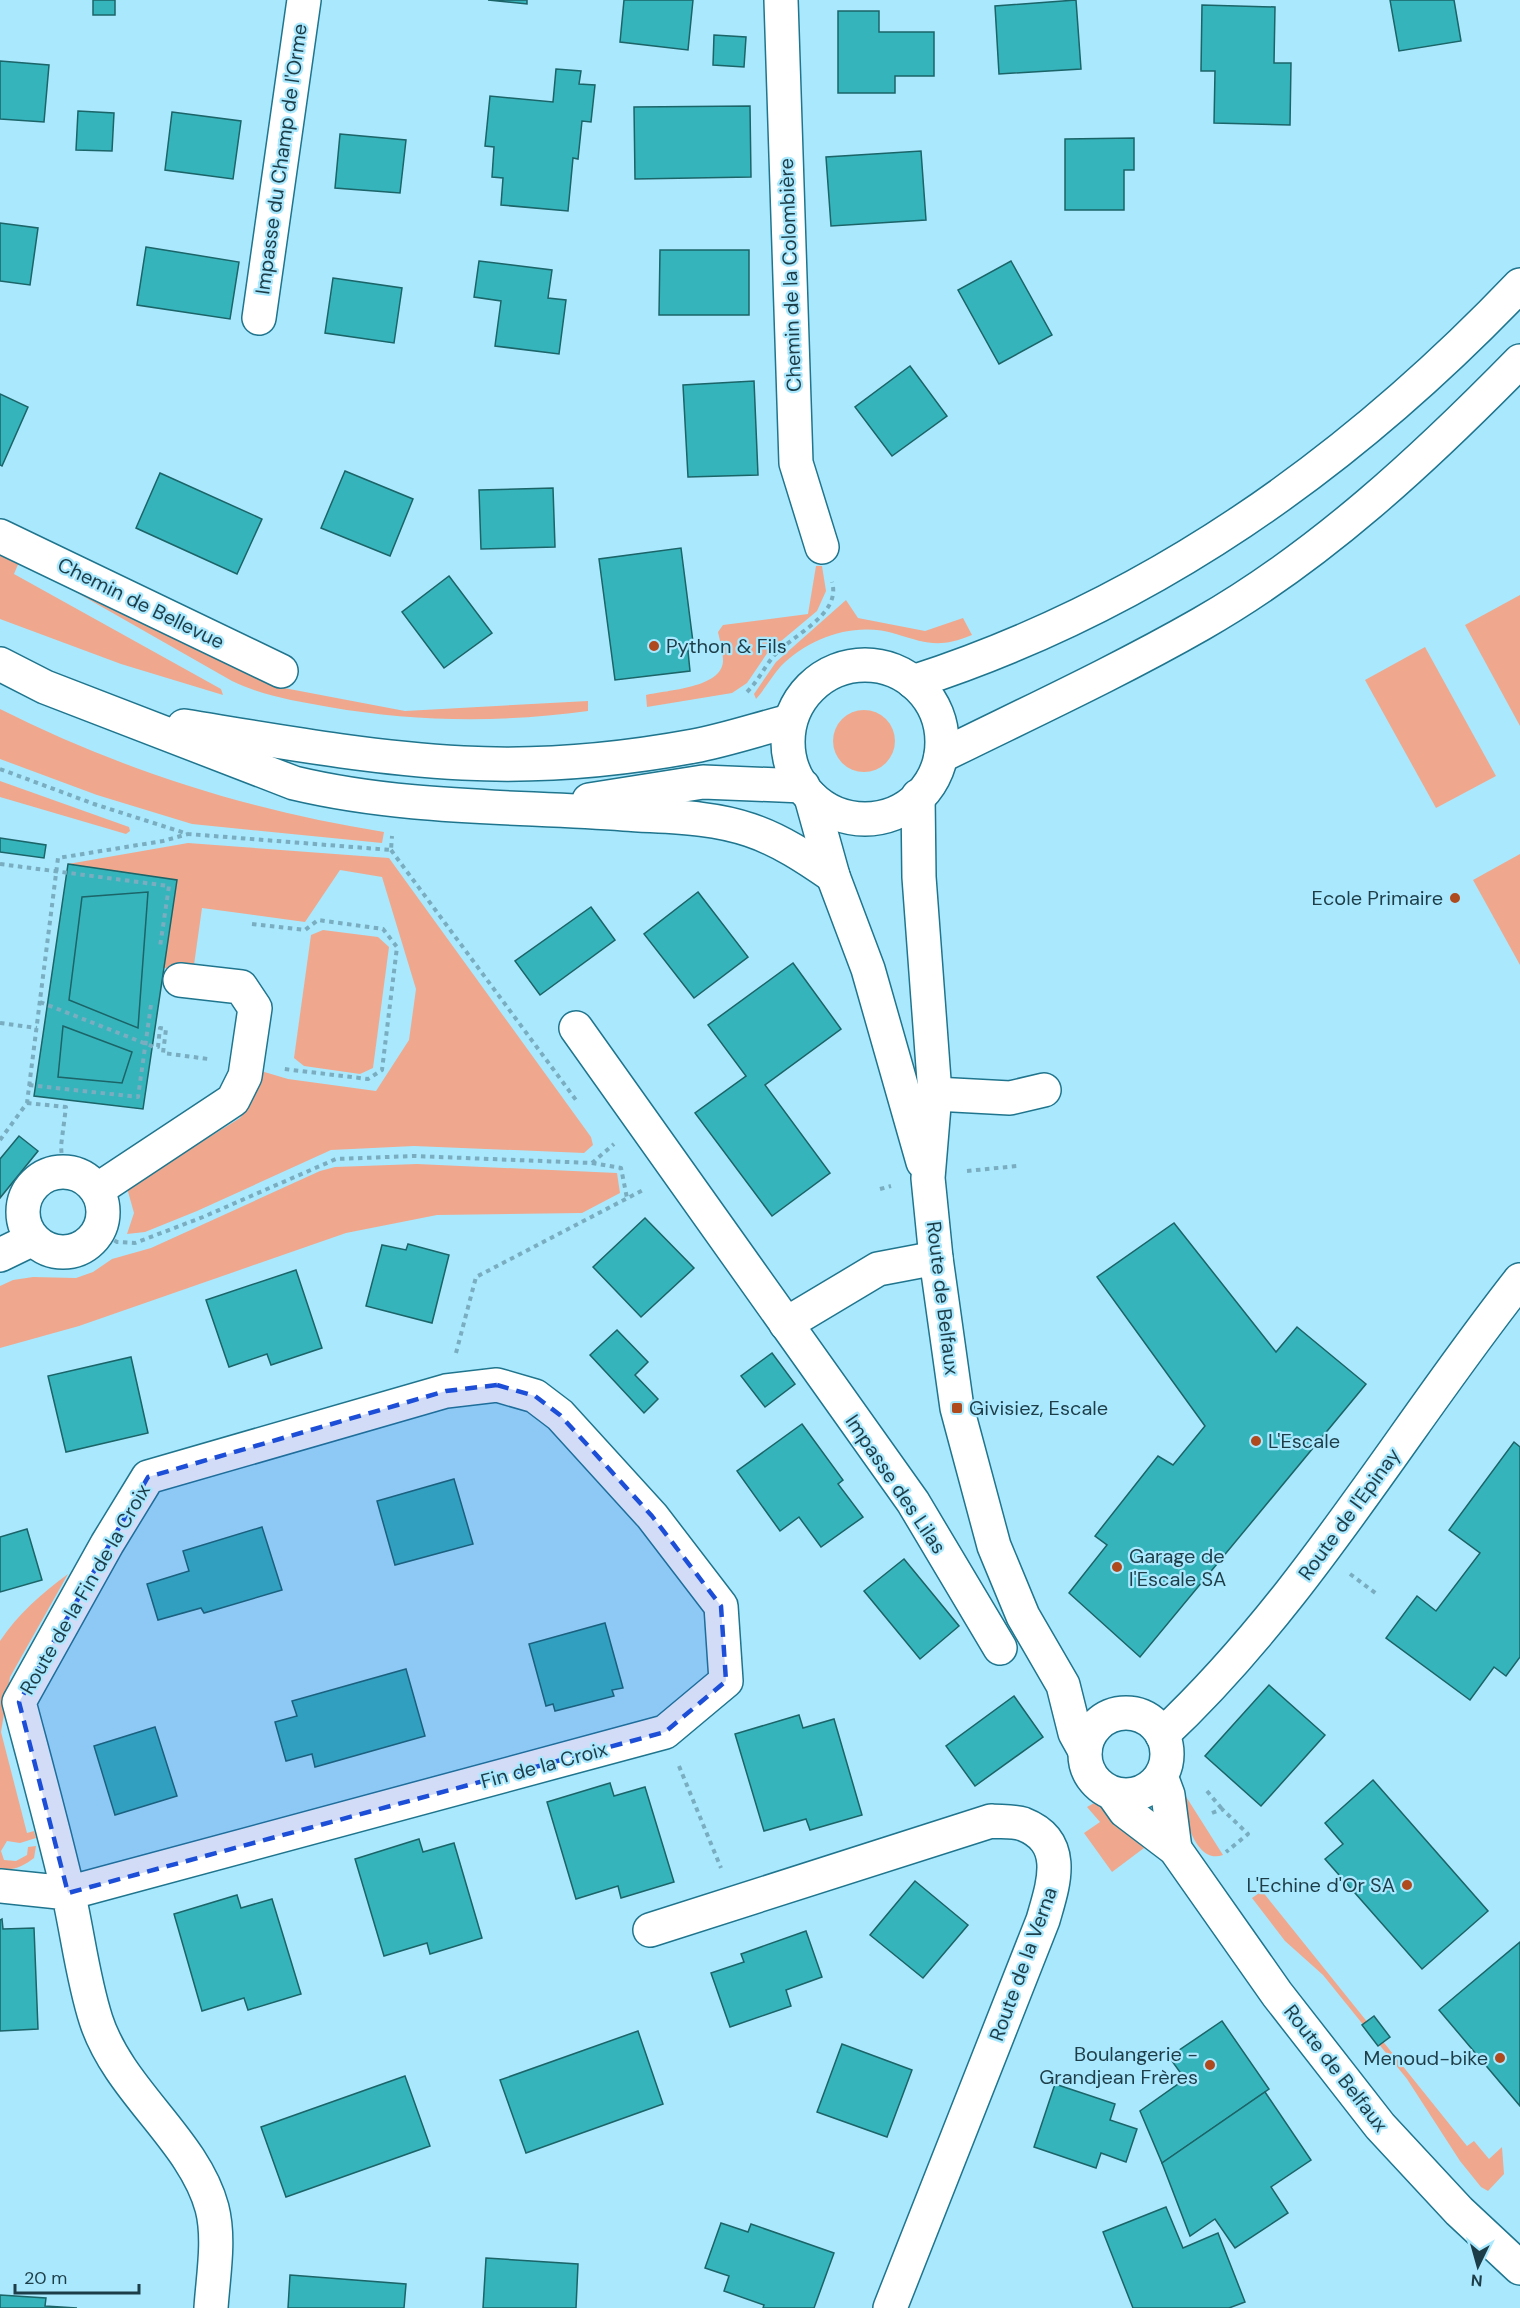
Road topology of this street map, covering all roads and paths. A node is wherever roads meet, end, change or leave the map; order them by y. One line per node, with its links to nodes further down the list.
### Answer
1 (304, 0): 4 (main road, Impasse du Champ de l'Orme)
2 (781, 0): 7 (main road, Chemin de la Colombière)
3 (1520, 285): 10 (main road)
4 (259, 318)
5 (1520, 361): 14 (main road)
6 (0, 536): 9 (main road, Chemin de Bellevue)
7 (822, 547): 11 (path)
8 (0, 664): 12 (main road)
9 (281, 671)
10 (913, 682): 13 (main road); 14 (main road)
11 (741, 698)
12 (108, 712): 13 (main road); 18 (main road)
13 (790, 721): 16 (main road)
14 (941, 756): 17 (main road)
15 (0, 769): 20 (path)
16 (807, 791): 17 (main road); 18 (main road); 24 (main road, Route de Belfaux)
17 (918, 796): 37 (main road, Route de Belfaux)
18 (543, 808): 24 (main road)
19 (393, 828): 21 (path)
20 (188, 834): 21 (path); 23 (path)
21 (391, 850): 39 (path)
22 (0, 864): 23 (path)
23 (56, 872): 26 (path); 29 (path)
24 (833, 876): 48 (main road, Route de Belfaux)
25 (252, 924): 34 (path)
26 (159, 954)
27 (180, 981): 34 (main road)
28 (152, 999): 33 (path)
29 (40, 1002): 31 (path); 33 (path)
30 (0, 1023): 31 (path)
31 (37, 1028): 35 (path)
32 (576, 1028): 40 (main road, Impasse des Lilas)
33 (146, 1044): 34 (path); 35 (path)
34 (246, 1065): 49 (main road)
35 (29, 1085): 38 (path)
36 (1044, 1090): 37 (main road)
37 (935, 1094): 48 (main road, Route de Belfaux)
38 (27, 1102): 42 (path); 47 (path)
39 (583, 1108)
40 (643, 1124): 43 (path); 46 (main road, Impasse des Lilas)
41 (604, 1137): 43 (path)
42 (0, 1140)
43 (611, 1147): 44 (path)
44 (592, 1163): 50 (path); 51 (path)
45 (1017, 1166): 48 (path)
46 (675, 1169): 50 (path); 56 (main road, Impasse des Lilas)
47 (63, 1172): 49 (main road); 52 (main road)
48 (943, 1175): 54 (main road, Route de Belfaux)
49 (97, 1190): 51 (main road)
50 (627, 1198): 57 (path)
51 (99, 1231): 52 (main road)
52 (33, 1239): 53 (main road)
53 (0, 1255)
54 (936, 1258): 56 (main road); 62 (main road, Route de Belfaux)
55 (1520, 1280): 65 (main road, Route de l'Epinay)
56 (786, 1324): 61 (main road, Impasse des Lilas)
57 (446, 1391): 58 (main road, Route de la Fin de la Croix); 75 (main road, Route de la Fin de la Croix)
58 (535, 1396): 64 (main road, Fin de la Croix)
59 (1345, 1570): 60 (path)
60 (1378, 1595)
61 (999, 1648)
62 (1063, 1685): 63 (main road); 66 (main road, Route de Belfaux)
63 (1119, 1714): 65 (main road); 66 (main road)
64 (666, 1732): 75 (main road, Fin de la Croix); 76 (path)
65 (1162, 1735): 67 (main road)
66 (1085, 1751): 68 (main road)
67 (1161, 1776): 68 (main road); 72 (main road, Route de Belfaux)
68 (1113, 1794): 72 (main road, Route de Belfaux)
69 (1214, 1800): 70 (path)
70 (1222, 1809): 71 (path); 73 (path)
71 (1212, 1813)
72 (1175, 1849): 78 (main road, Route de Belfaux)
73 (1226, 1852)
74 (0, 1886): 75 (main road, Fin de la Croix)
75 (68, 1893): 79 (main road, Route de la Fin de la Croix)
76 (736, 1904): 77 (main road, Route de la Verna); 80 (main road, Route de la Verna)
77 (650, 1930)
78 (1520, 2268)
79 (211, 2308)
80 (891, 2308)

